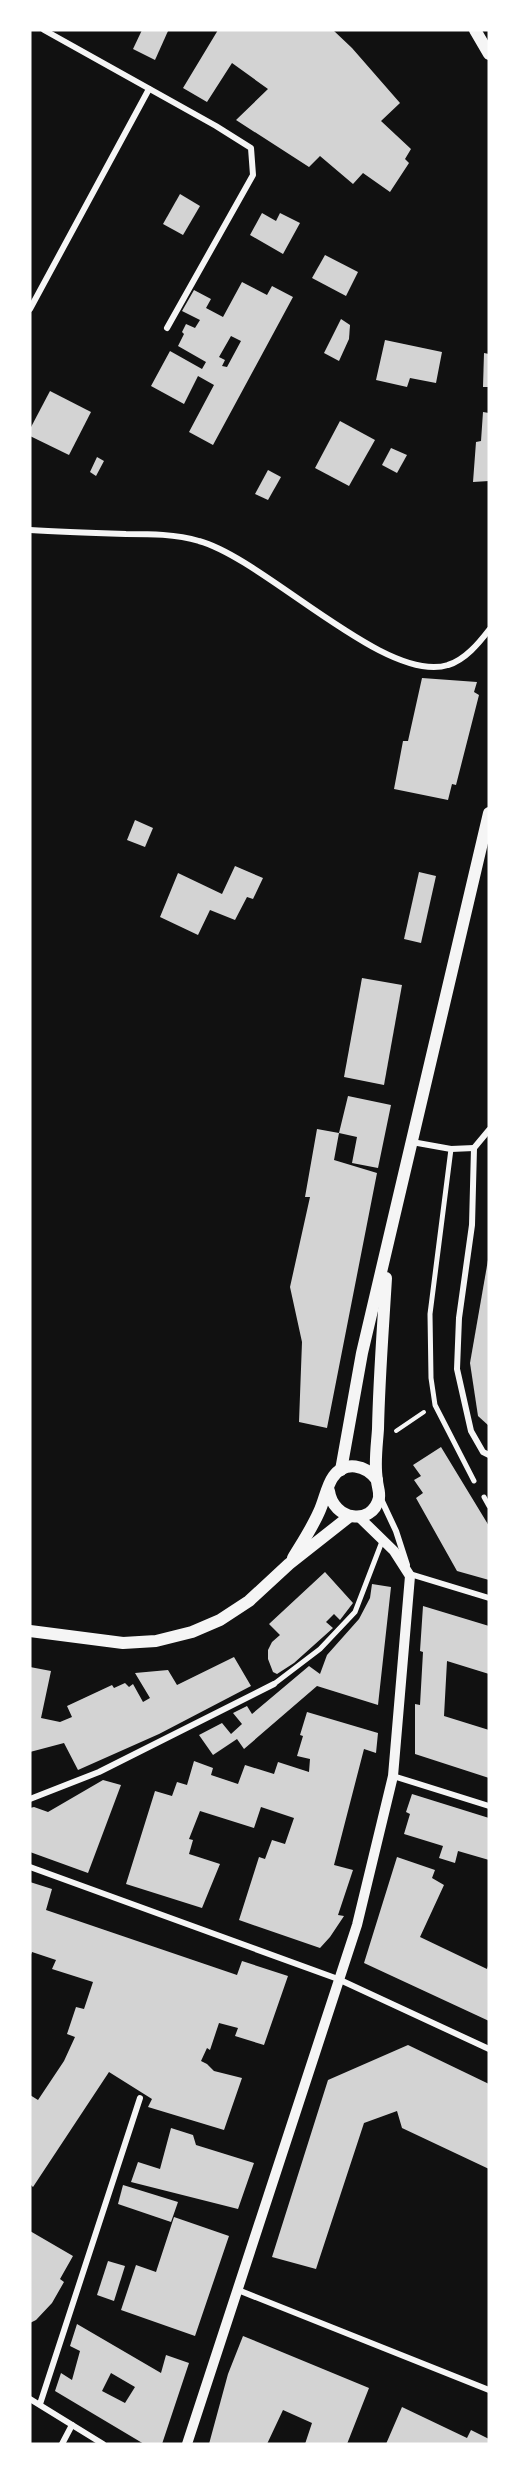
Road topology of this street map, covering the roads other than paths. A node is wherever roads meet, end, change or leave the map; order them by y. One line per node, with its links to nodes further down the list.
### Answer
1 (44, 30): 4 (street)
2 (475, 30): 3 (main road)
3 (489, 54)
4 (149, 89): 5 (street); 6 (street)
5 (30, 309)
6 (167, 328)
7 (30, 530): 8 (street)
8 (489, 630)
9 (489, 813): 11 (main road)
10 (489, 1130): 12 (street)
11 (410, 1141): 13 (street); 14 (main road)
12 (474, 1148): 13 (street); 15 (street)
13 (451, 1149): 18 (street)
14 (387, 1247): 16 (main road); 17 (main road)
15 (489, 1455)
16 (340, 1470): 17 (main road); 19 (main road)
17 (376, 1480): 20 (main road)
18 (474, 1480)
19 (329, 1491): 21 (main road); 23 (main road)
20 (379, 1496): 21 (main road); 24 (street)
21 (354, 1516): 22 (street); 23 (main road)
22 (382, 1539): 24 (street); 27 (street)
23 (289, 1564): 26 (main road)
24 (410, 1576): 25 (street); 28 (street)
25 (489, 1598)
26 (30, 1631)
27 (274, 1684): 29 (street)
28 (393, 1776): 30 (street); 32 (street)
29 (30, 1799)
30 (489, 1806)
31 (30, 1867): 32 (street)
32 (338, 1979): 33 (street); 35 (street)
33 (489, 2049)
34 (140, 2098): 38 (street)
35 (238, 2290): 36 (street); 42 (street)
36 (489, 2391)
37 (30, 2399): 38 (street)
38 (40, 2404): 39 (street)
39 (72, 2425): 40 (street); 41 (street)
40 (62, 2444)
41 (103, 2444)
42 (187, 2444)

